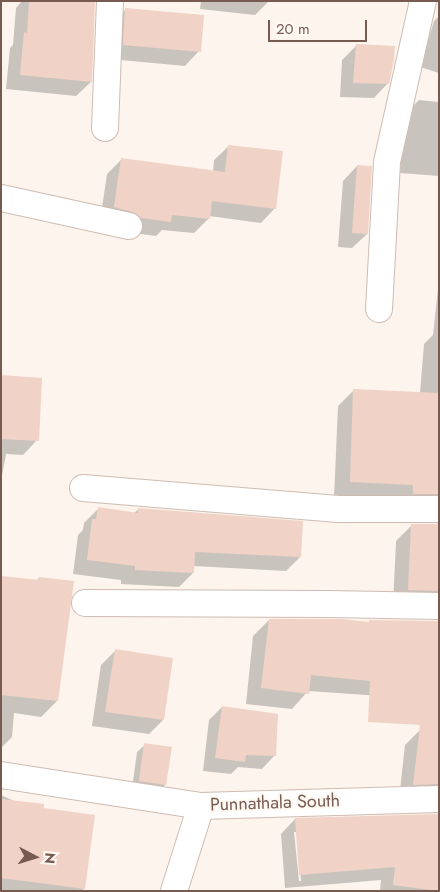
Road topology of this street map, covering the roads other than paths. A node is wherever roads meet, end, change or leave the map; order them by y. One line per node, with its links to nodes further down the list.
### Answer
1 (110, 1): 3 (street)
2 (423, 1): 6 (street)
3 (105, 128)
4 (1, 198): 5 (street)
5 (129, 226)
6 (379, 309)
7 (83, 488): 8 (street)
8 (439, 509)
9 (85, 603): 10 (street)
10 (439, 606)
11 (1, 775): 13 (street)
12 (439, 800): 13 (street, Punnathala South)
13 (201, 806): 14 (street, Punnathala South)
14 (174, 891)

